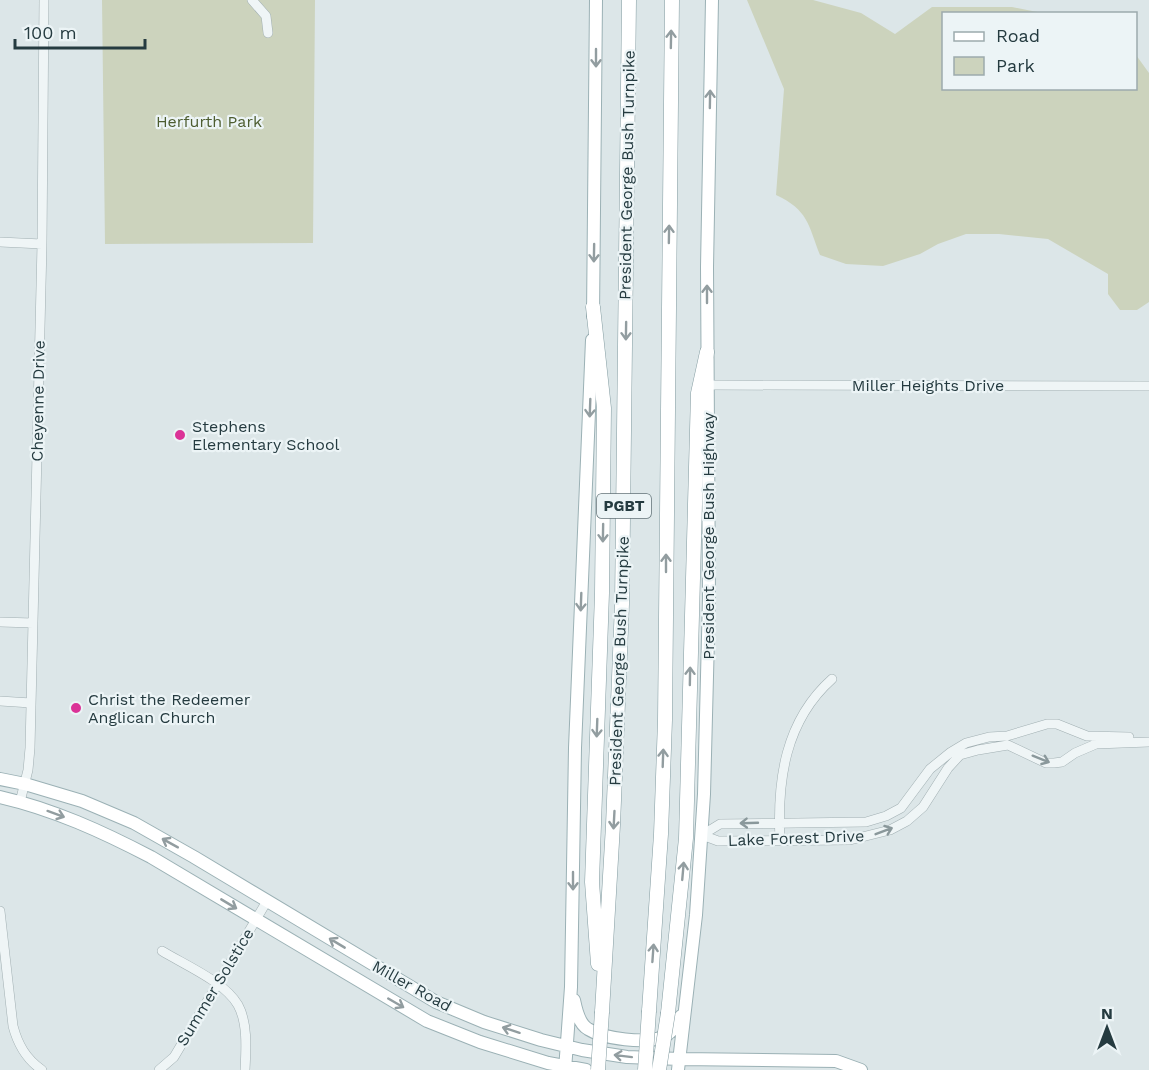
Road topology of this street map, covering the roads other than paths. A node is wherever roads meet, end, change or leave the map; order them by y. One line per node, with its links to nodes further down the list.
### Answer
1 (44, 0): 9 (street, Cheyenne Drive)
2 (252, 0): 7 (street)
3 (596, 0): 10 (main road, one-way to 10)
4 (629, 0): 37 (highway, President George Bush Turnpike / PGBT, one-way to 37)
5 (672, 0): 46 (highway, PGBT, one-way to 5, bridge)
6 (712, 0): 11 (main road, President George Bush Highway, one-way to 6)
7 (268, 33)
8 (0, 242): 9 (street)
9 (42, 243): 15 (street, Cheyenne Drive)
10 (593, 307): 35 (main road, one-way to 35); 37 (highway, one-way to 37)
11 (707, 352): 12 (main road, President George Bush Highway); 47 (highway, one-way to 11, bridge)
12 (708, 385): 13 (street, Miller Heights Drive); 28 (main road, President George Bush Highway)
13 (1149, 386)
14 (0, 622): 15 (street)
15 (33, 623): 18 (street, Cheyenne Drive)
16 (832, 679): 27 (street)
17 (0, 701): 18 (street)
18 (31, 704): 24 (street, Cheyenne Drive)
19 (1149, 737): 20 (street, Lake Forest Drive)
20 (1130, 740): 21 (street, Lake Forest Drive); 22 (street, Lake Forest Drive, one-way to 20); 22 (street, Lake Forest Drive)
21 (1149, 742)
22 (950, 759): 27 (street, Lake Forest Drive); 29 (street, Lake Forest Drive, one-way to 22)
23 (0, 779): 24 (main road, Miller Road)
24 (25, 784): 26 (street, Cheyenne Drive); 30 (main road, Miller Road, one-way to 24)
25 (0, 797): 26 (main road, Miller Road)
26 (20, 802): 32 (main road, Miller Road, one-way to 32)
27 (779, 822): 28 (street, Lake Forest Drive, one-way to 28); 29 (street)
28 (702, 835): 29 (street, Lake Forest Drive); 36 (main road, President George Bush Highway)
29 (780, 840)
30 (267, 901): 32 (street, Summer Solstice); 38 (main road, Miller Road, one-way to 30)
31 (0, 911): 41 (street)
32 (255, 920): 34 (street, Summer Solstice); 40 (main road, Miller Road, one-way to 40)
33 (162, 951): 34 (street)
34 (216, 984): 42 (street, Summer Solstice); 43 (street)
35 (571, 987): 36 (main road); 38 (main road)
36 (685, 1009): 39 (main road, President George Bush Highway)
37 (602, 1012): 45 (highway, President George Bush Turnpike / PGBT, bridge)
38 (567, 1046): 39 (main road, Miller Road, one-way to 38); 40 (main road)
39 (679, 1065): 48 (main road, Miller Road)
40 (565, 1068): 44 (main road, Miller Road)
41 (42, 1070)
42 (159, 1070)
43 (245, 1070)
44 (586, 1070)
45 (598, 1070)
46 (645, 1070)
47 (659, 1070)
48 (861, 1070)

